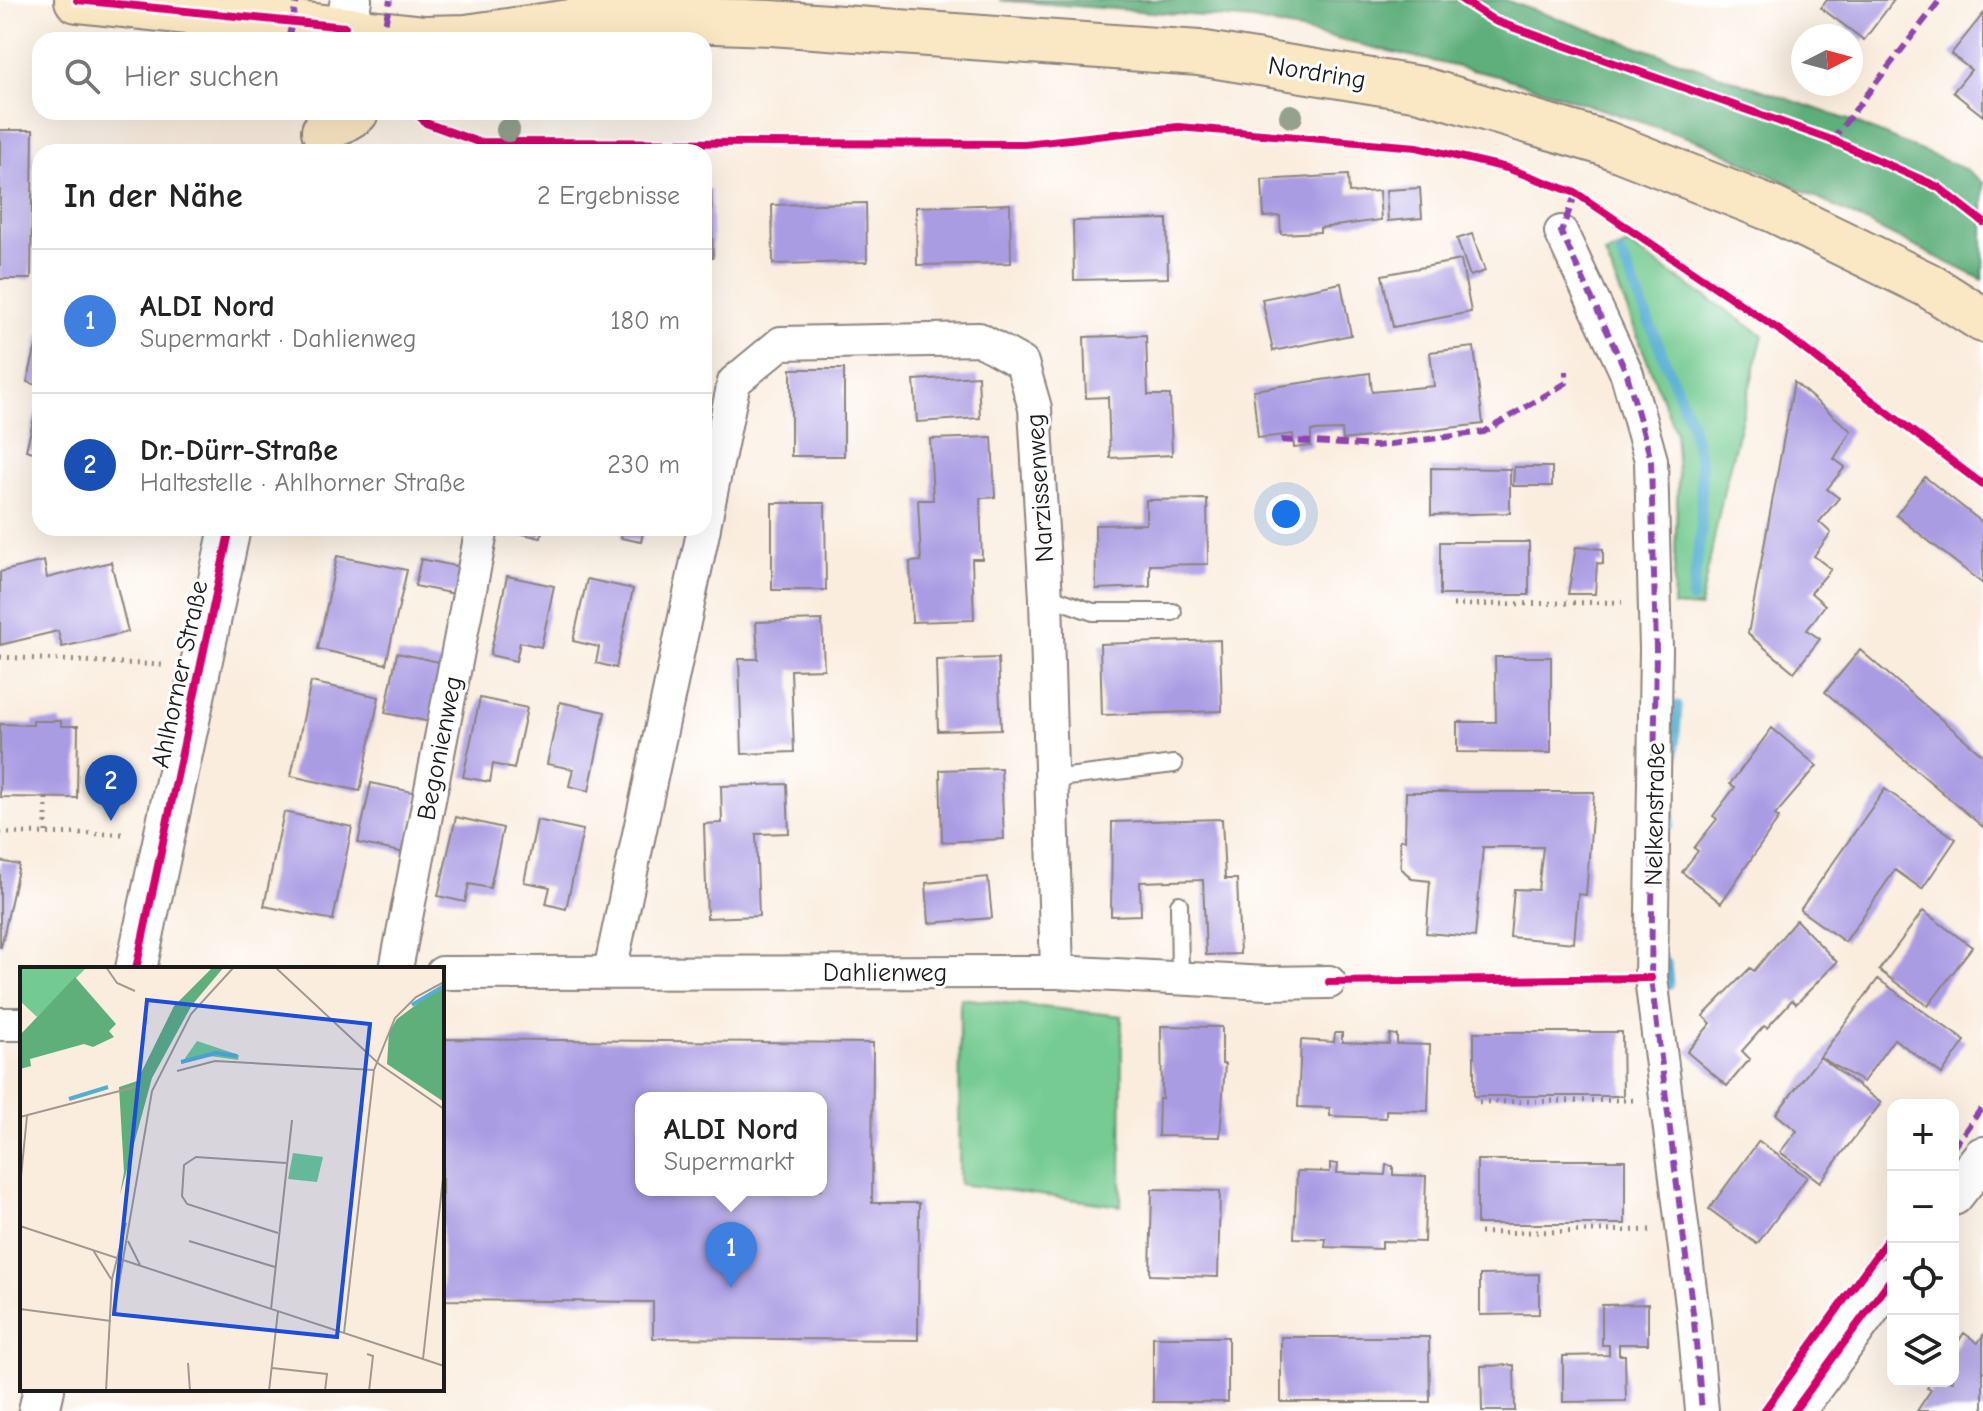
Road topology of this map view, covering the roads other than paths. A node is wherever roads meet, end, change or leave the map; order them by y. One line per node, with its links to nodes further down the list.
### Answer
1 (77, 0): 4 (main road, Nordring)
2 (529, 0): 3 (main road, Nordring)
3 (605, 17): 6 (main road, Nordring); 8 (main road, Nordring)
4 (346, 22): 5 (main road, Nordring)
5 (395, 32)
6 (510, 32)
7 (1561, 232): 30 (street, Nelkenstraße)
8 (1983, 320)
9 (712, 488): 13 (street, Narzissenweg)
10 (228, 536): 18 (street, Ahlhorner Straße)
11 (480, 536): 19 (street, Begonienweg)
12 (702, 536): 20 (street, Narzissenweg)
13 (1045, 595): 14 (lane); 16 (street, Narzissenweg)
14 (1173, 612)
15 (1174, 764): 16 (lane)
16 (1051, 779): 21 (street, Narzissenweg)
17 (1179, 904): 23 (lane)
18 (136, 967)
19 (396, 967)
20 (610, 971): 21 (street, Dahlienweg); 22 (street, Dahlienweg)
21 (1057, 972): 23 (street, Dahlienweg)
22 (444, 973)
23 (1180, 979): 24 (street, Dahlienweg)
24 (1329, 982)
25 (1983, 1157): 26 (street)
26 (1959, 1187)
27 (1887, 1284): 31 (street)
28 (44, 1391): 29 (street)
29 (39, 1411)
30 (1702, 1411)
31 (1794, 1411)

